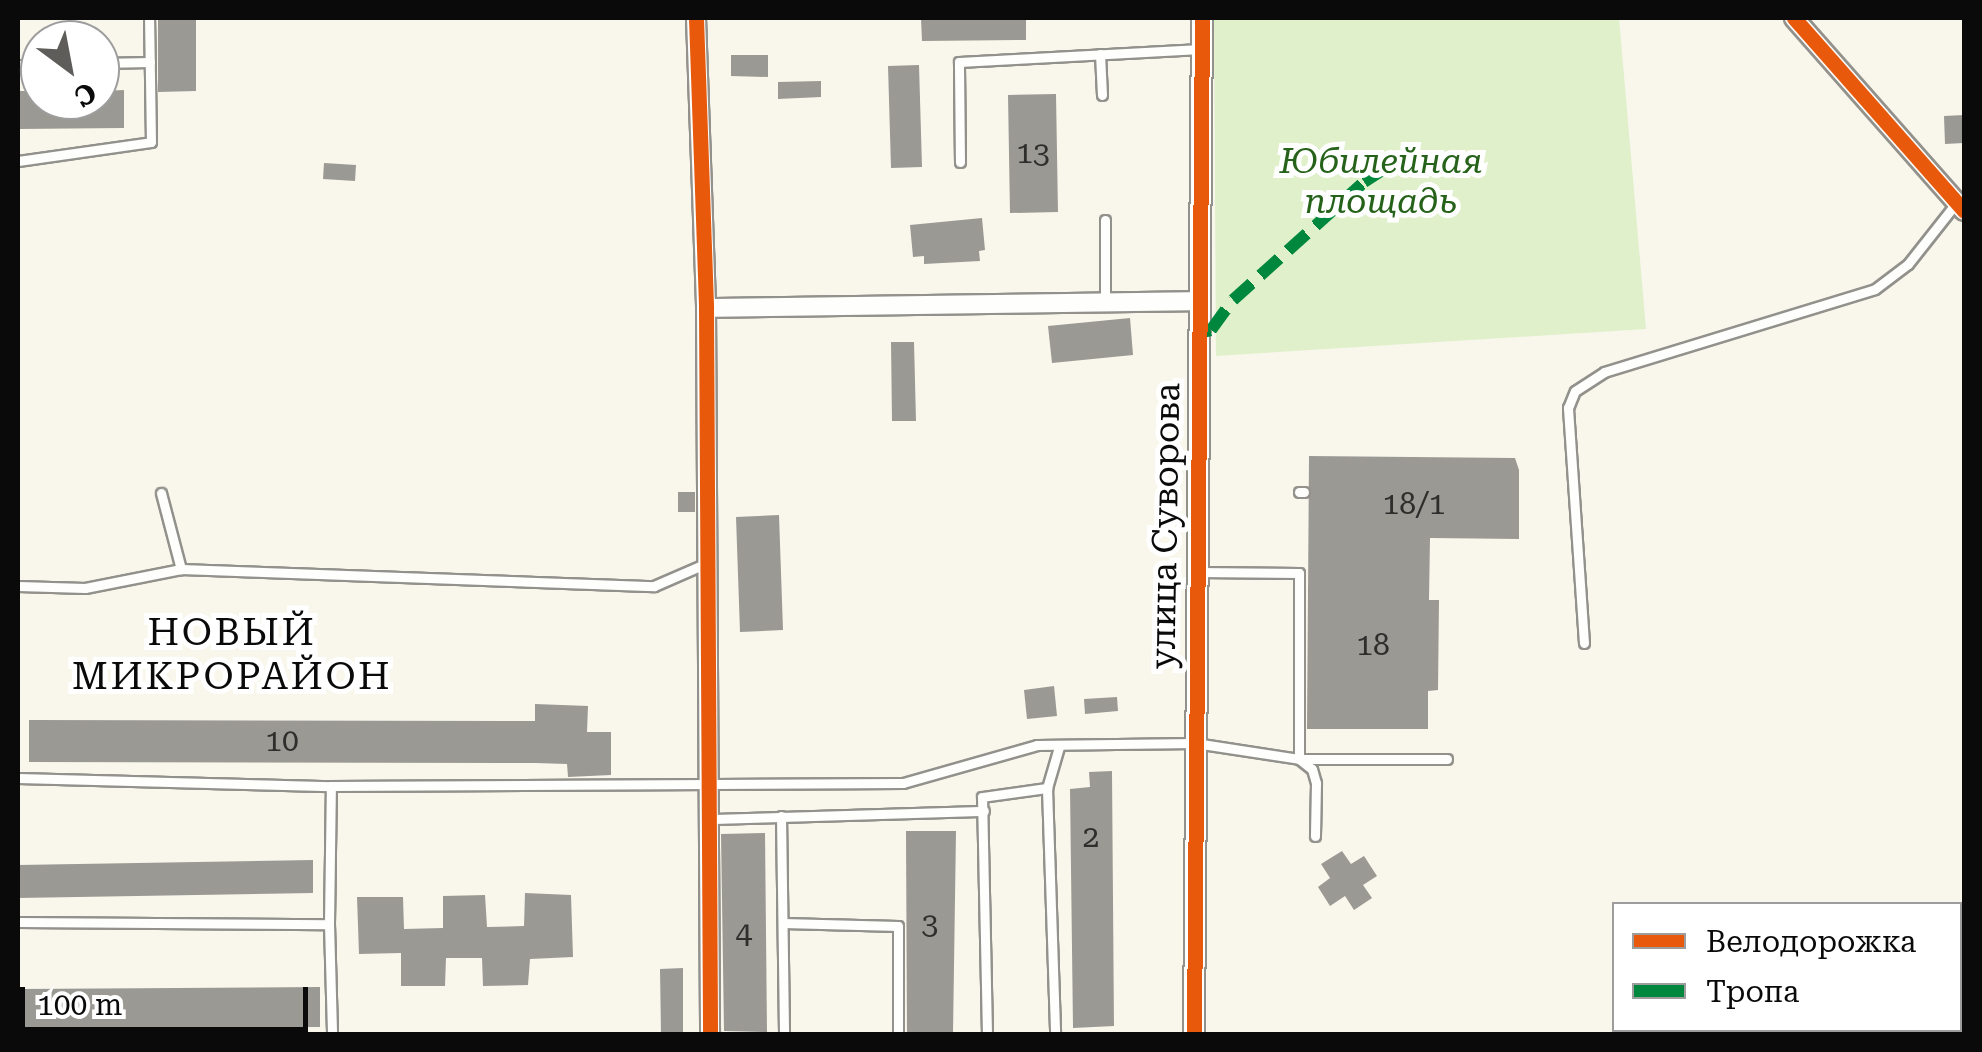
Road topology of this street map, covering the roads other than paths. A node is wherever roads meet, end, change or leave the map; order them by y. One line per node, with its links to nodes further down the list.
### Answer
1 (149, 18): 7 (lane)
2 (696, 18): 16 (street)
3 (1202, 18): 5 (street, улица Суворова)
4 (1794, 18): 12 (street)
5 (1201, 48): 6 (lane); 15 (street, улица Суворова)
6 (1100, 54): 9 (lane); 11 (lane)
7 (150, 62): 8 (lane); 10 (lane)
8 (120, 63)
9 (1102, 95)
10 (18, 161)
11 (960, 162)
12 (1962, 205): 22 (lane)
13 (1105, 220): 14 (lane)
14 (1105, 301): 15 (street); 16 (street)
15 (1200, 301): 20 (street, улица Суворова)
16 (706, 308): 18 (street)
17 (160, 493): 19 (lane)
18 (707, 563): 19 (lane); 29 (street)
19 (181, 569): 21 (lane)
20 (1195, 572): 23 (street, улица Суворова); 25 (lane)
21 (18, 586)
22 (1584, 642)
23 (1194, 743): 24 (lane); 25 (lane); 44 (street, улица Суворова)
24 (1059, 747): 29 (lane); 30 (lane)
25 (1299, 759): 26 (lane); 34 (lane)
26 (1447, 759)
27 (18, 778): 28 (lane)
28 (331, 786): 29 (lane); 37 (lane)
29 (708, 786): 33 (street)
30 (1048, 788): 31 (lane); 43 (lane)
31 (984, 811): 32 (lane); 42 (lane)
32 (781, 816): 33 (lane); 36 (lane)
33 (710, 819): 39 (street)
34 (1316, 836)
35 (18, 922): 37 (lane)
36 (783, 922): 40 (lane); 41 (lane)
37 (329, 924): 38 (lane)
38 (332, 1034)
39 (710, 1034)
40 (784, 1034)
41 (898, 1034)
42 (987, 1034)
43 (1055, 1034)
44 (1194, 1034)

